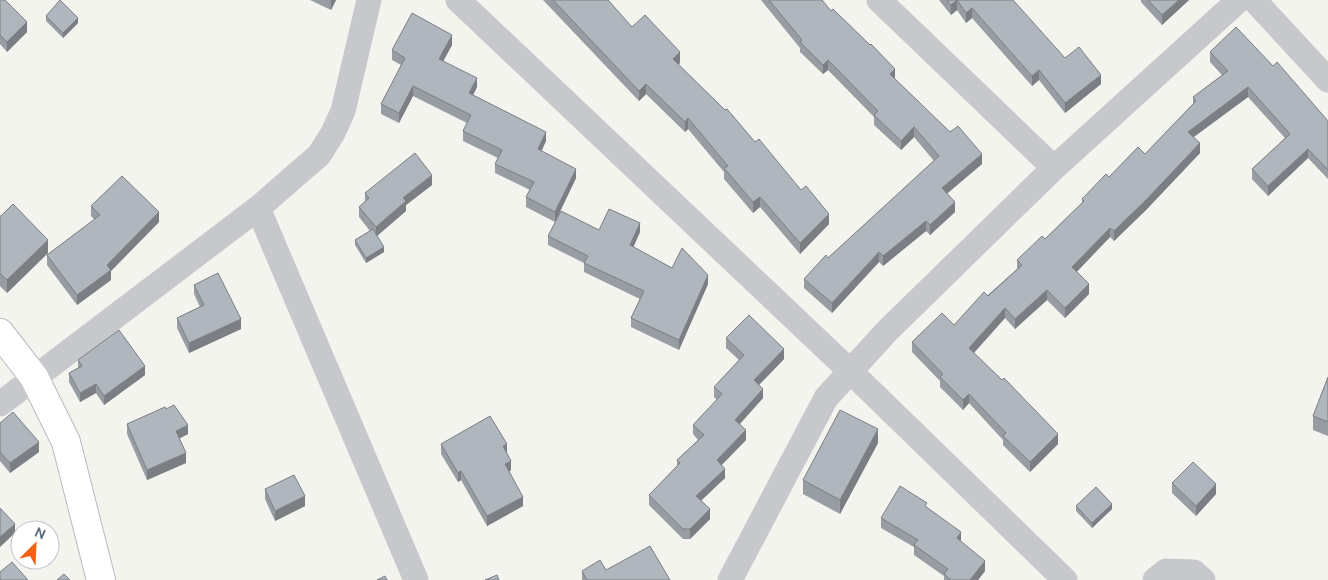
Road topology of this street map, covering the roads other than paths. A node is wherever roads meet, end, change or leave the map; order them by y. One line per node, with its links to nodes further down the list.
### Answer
1 (369, 0): 8 (street)
2 (458, 0): 10 (street)
3 (879, 0): 7 (street)
4 (1239, 0): 7 (street)
5 (1254, 0): 6 (street)
6 (1328, 80)
7 (1054, 168): 10 (street)
8 (258, 208): 11 (street); 14 (street)
9 (0, 333): 11 (main road)
10 (850, 371): 15 (street); 16 (street)
11 (34, 377): 12 (street); 13 (main road)
12 (0, 404)
13 (102, 580)
14 (416, 580)
15 (730, 580)
16 (1065, 580)
17 (1155, 580): 18 (street)
18 (1203, 580)

